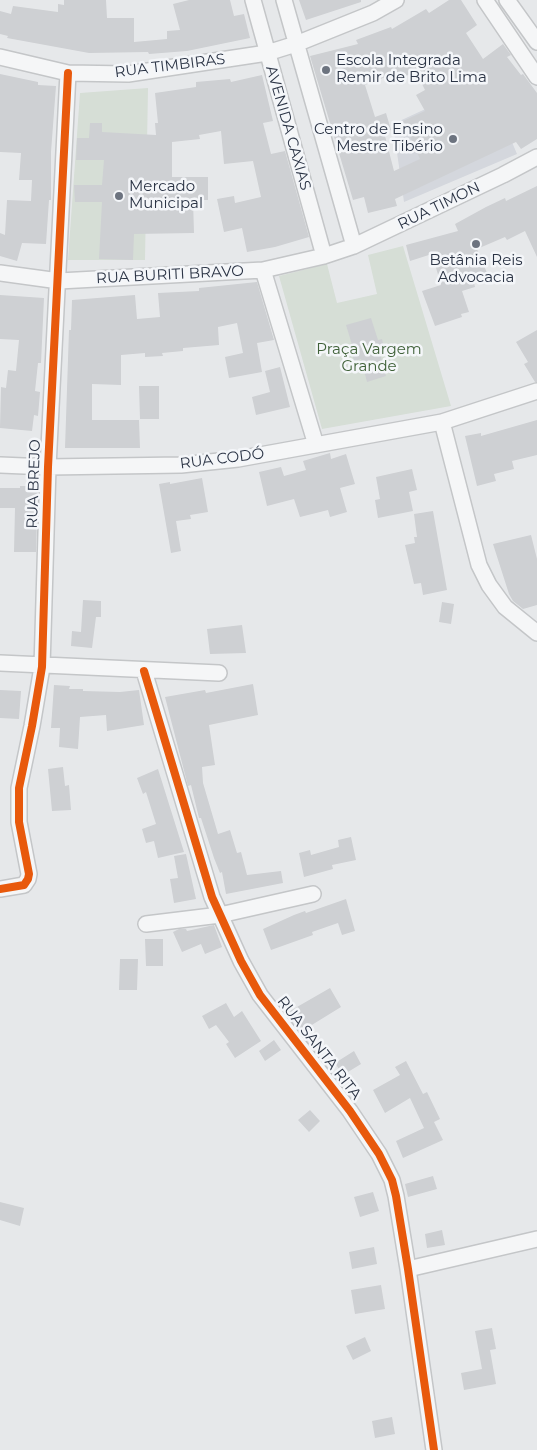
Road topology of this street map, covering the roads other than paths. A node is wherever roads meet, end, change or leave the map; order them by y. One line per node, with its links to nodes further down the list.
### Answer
1 (252, 0): 7 (street, AVENIDA CAXIAS)
2 (284, 0): 7 (street, AVENIDA CAXIAS)
3 (396, 0): 7 (street, RUA TIMBIRAS)
4 (485, 0): 10 (street)
5 (507, 0): 6 (street)
6 (537, 42)
7 (282, 48): 9 (street, RUA TIMBIRAS); 12 (street, AVENIDA CAXIAS); 14 (street, AVENIDA CAXIAS)
8 (0, 58): 9 (street, RUA TIMBIRAS)
9 (68, 73): 17 (street, RUA BREJO)
10 (537, 77)
11 (537, 157): 12 (street, RUA TIMON)
12 (354, 246): 13 (street, RUA TIMON)
13 (339, 252): 14 (street, RUA BURITI BRAVO)
14 (324, 256): 15 (street, RUA BURITI BRAVO)
15 (263, 270): 17 (street, RUA BURITI BRAVO); 20 (street)
16 (0, 273): 17 (street, RUA BURITI BRAVO)
17 (59, 281): 22 (street, RUA BREJO)
18 (537, 391): 19 (street, RUA CODÓ)
19 (442, 422): 20 (street, RUA CODÓ); 23 (street)
20 (316, 445): 22 (street, RUA CODÓ)
21 (0, 464): 22 (street, RUA CODÓ)
22 (48, 467): 25 (street, RUA BREJO)
23 (534, 627)
24 (0, 663): 25 (street)
25 (42, 667): 26 (street); 28 (street, RUA BREJO)
26 (144, 671): 27 (street); 30 (street, RUA SANTA RITA)
27 (219, 673)
28 (0, 889)
29 (313, 894): 30 (street)
30 (220, 915): 31 (street); 33 (street, RUA SANTA RITA)
31 (146, 924)
32 (537, 1239): 33 (street)
33 (408, 1269): 34 (street, RUA SANTA RITA)
34 (434, 1450)

